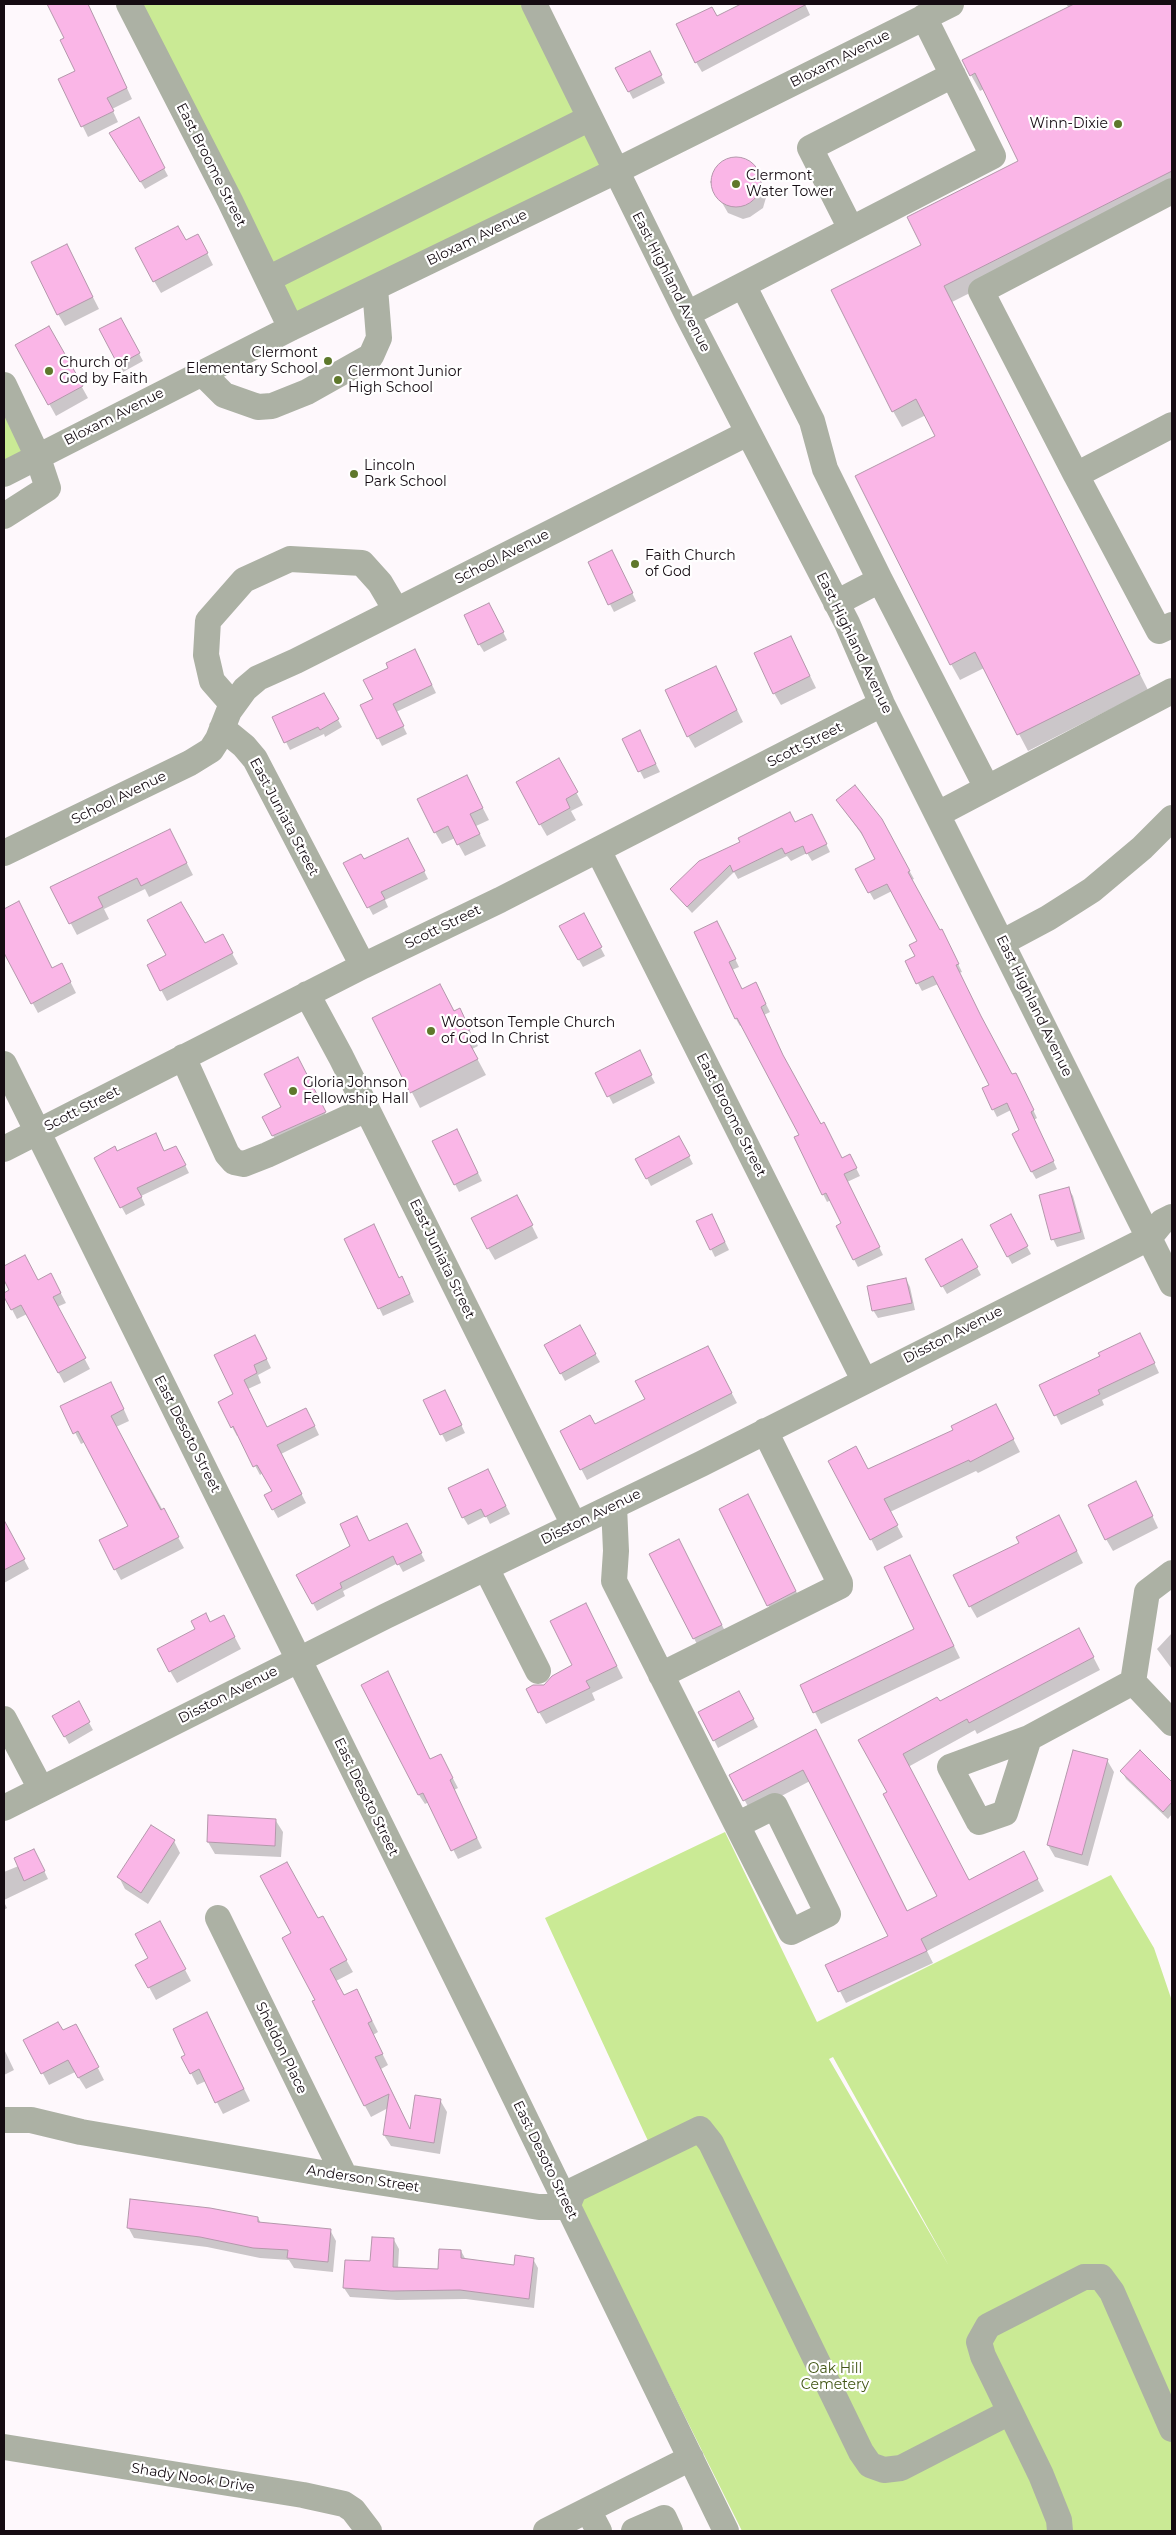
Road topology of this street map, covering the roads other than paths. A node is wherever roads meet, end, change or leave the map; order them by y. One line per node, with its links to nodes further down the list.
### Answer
1 (129, 4): 10 (street, East Broome Street)
2 (534, 4): 6 (street, East Highland Avenue)
3 (951, 4): 4 (street, Bloxam Avenue)
4 (924, 17): 5 (street); 7 (street, Bloxam Avenue)
5 (953, 75): 9 (street); 9 (street)
6 (590, 118): 7 (street, East Highland Avenue); 10 (street)
7 (616, 171): 12 (street, Bloxam Avenue); 13 (street, East Highland Avenue)
8 (1172, 191): 21 (street)
9 (851, 229): 11 (street)
10 (268, 279): 14 (street, East Broome Street)
11 (743, 285): 13 (street); 23 (street)
12 (374, 288): 14 (street, Bloxam Avenue); 15 (street)
13 (687, 314): 18 (street, East Highland Avenue)
14 (291, 328): 15 (street, Bloxam Avenue)
15 (202, 373): 19 (street, Bloxam Avenue)
16 (4, 385): 19 (street)
17 (1172, 425): 21 (street)
18 (748, 433): 24 (street, East Highland Avenue); 25 (street, School Avenue)
19 (37, 456): 20 (street, Bloxam Avenue); 22 (street)
20 (4, 474)
21 (1076, 475): 26 (street)
22 (4, 516)
23 (880, 580): 24 (street); 31 (street)
24 (836, 603): 28 (street, East Highland Avenue)
25 (396, 610): 29 (street, School Avenue); 29 (street)
26 (1172, 625)
27 (1172, 691): 31 (street)
28 (882, 704): 32 (street, East Highland Avenue); 34 (street, Scott Street)
29 (234, 705): 30 (street)
30 (222, 728): 35 (street, School Avenue); 37 (street, East Juniata Street)
31 (987, 788): 32 (street)
32 (938, 814): 36 (street, East Highland Avenue)
33 (1172, 818): 36 (street)
34 (598, 850): 37 (street, Scott Street); 47 (street, East Broome Street)
35 (4, 853)
36 (1003, 942): 45 (street, East Highland Avenue)
37 (362, 966): 38 (street, Scott Street)
38 (307, 994): 39 (street, Scott Street); 41 (street, East Juniata Street)
39 (184, 1057): 41 (street); 42 (street, Scott Street)
40 (4, 1064): 42 (street, East Desoto Street)
41 (367, 1109): 50 (street, East Juniata Street)
42 (36, 1133): 43 (street, Scott Street); 53 (street, East Desoto Street)
43 (4, 1149)
44 (1172, 1217): 45 (street, Disston Avenue)
45 (1149, 1238): 46 (street, East Highland Avenue); 47 (street, Disston Avenue)
46 (1172, 1284)
47 (864, 1380): 48 (street, Disston Avenue)
48 (765, 1431): 49 (street, Disston Avenue); 55 (street)
49 (614, 1506): 50 (street, Disston Avenue); 55 (street)
50 (574, 1525): 51 (street, Disston Avenue)
51 (486, 1568): 53 (street, Disston Avenue); 54 (street)
52 (1172, 1573): 56 (street)
53 (299, 1659): 60 (street, Disston Avenue); 66 (street, East Desoto Street)
54 (538, 1671)
55 (662, 1675): 62 (street)
56 (1133, 1682): 58 (street); 59 (street)
57 (4, 1719): 60 (street)
58 (1172, 1724)
59 (1029, 1738)
60 (41, 1789): 61 (street, Disston Avenue)
61 (4, 1808)
62 (737, 1825)
63 (218, 1918): 65 (street, Sheldon Place)
64 (4, 2120): 65 (street, Anderson Street)
65 (345, 2177): 66 (street, Anderson Street)
66 (568, 2207): 67 (street); 70 (street, East Desoto Street)
67 (1010, 2412): 68 (street); 77 (street)
68 (1172, 2429)
69 (4, 2447): 73 (street, Shady Nook Drive)
70 (691, 2458): 71 (street); 76 (street, East Desoto Street)
71 (594, 2521): 72 (street)
72 (559, 2528)
73 (369, 2531)
74 (634, 2531): 75 (street)
75 (670, 2531)
76 (726, 2531)
77 (1060, 2531)

